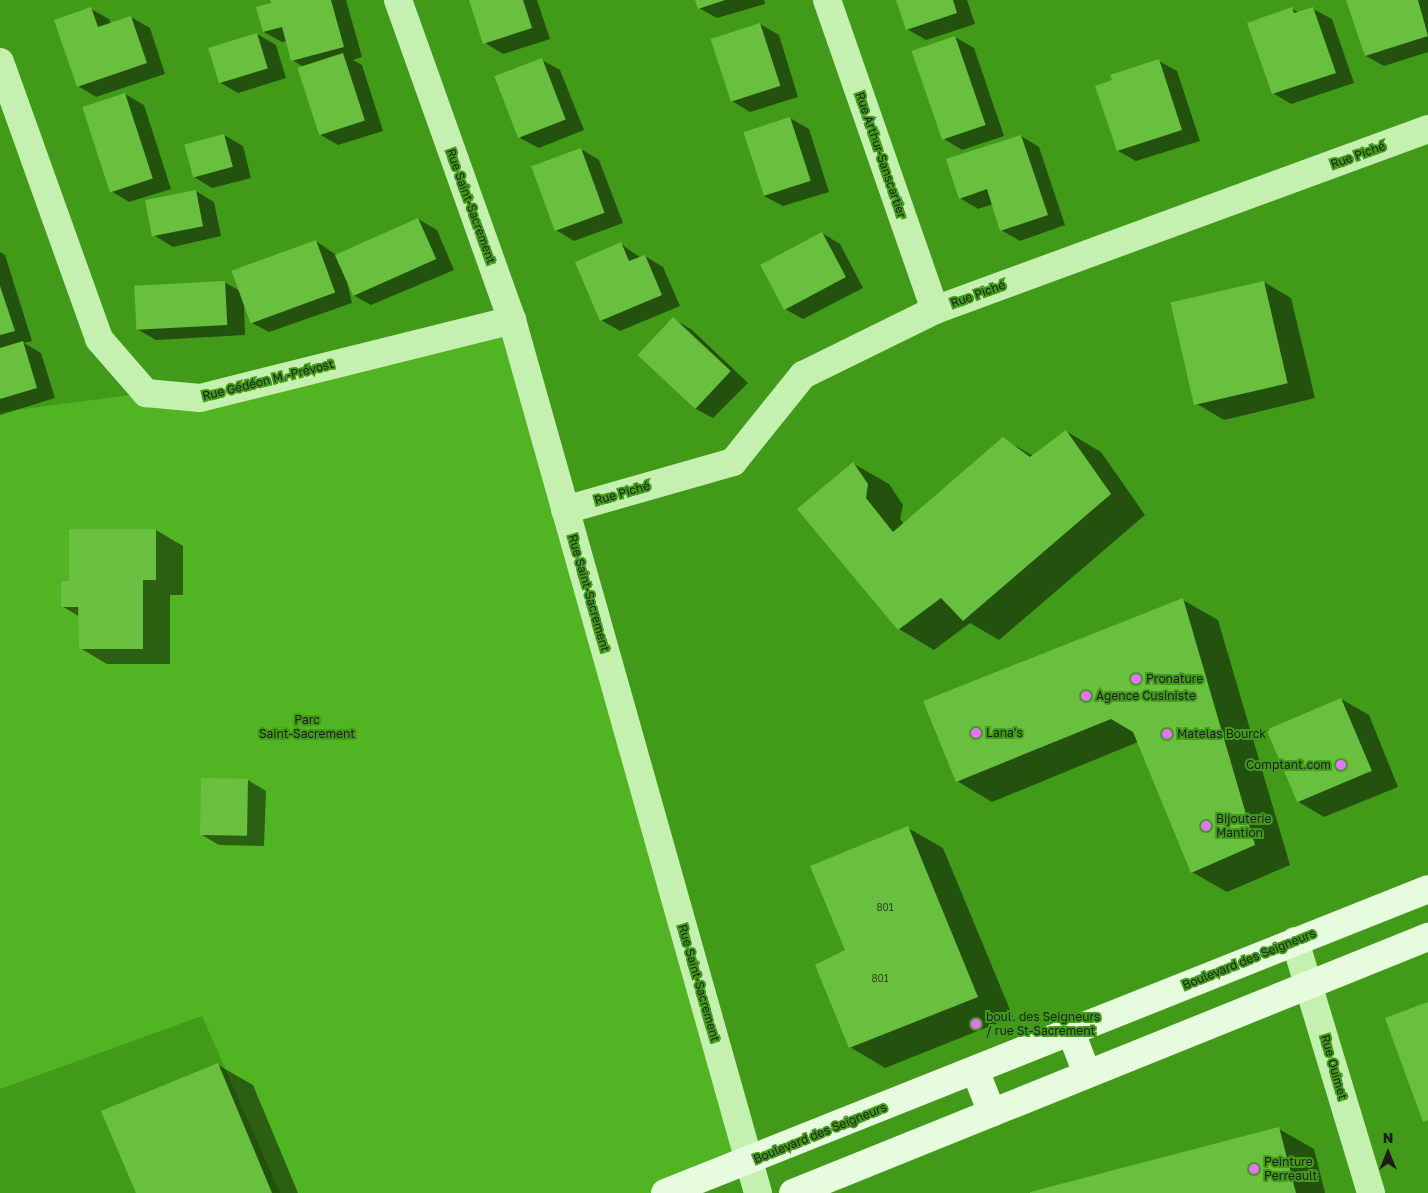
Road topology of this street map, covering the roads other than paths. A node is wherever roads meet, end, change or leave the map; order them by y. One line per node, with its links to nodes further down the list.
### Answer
1 (398, 0): 6 (street, Rue Saint-Sacrement)
2 (827, 0): 5 (street, Rue Arthur-Sanscartier)
3 (0, 62): 6 (street, Rue Gédéon M.-Prévost)
4 (1428, 129): 5 (street, Rue Piché)
5 (935, 310): 7 (street, Rue Piché)
6 (512, 320): 7 (street, Rue Saint-Sacrement)
7 (565, 510): 16 (street, Rue Saint-Sacrement)
8 (1428, 889): 10 (main road, Boulevard des Seigneurs)
9 (1428, 937): 11 (main road)
10 (1295, 941): 11 (street, Rue Ouimet); 12 (main road, Boulevard des Seigneurs)
11 (1310, 985): 14 (main road); 20 (street, Rue Ouimet)
12 (1071, 1032): 13 (main road, Boulevard des Seigneurs); 14 (main road)
13 (975, 1070): 15 (main road); 16 (main road, Boulevard des Seigneurs)
14 (1087, 1074): 15 (main road)
15 (992, 1113): 19 (main road)
16 (750, 1162): 17 (main road, Boulevard des Seigneurs); 18 (street, Rue Saint-Sacrement)
17 (665, 1193)
18 (758, 1193)
19 (793, 1193)
20 (1371, 1193)

